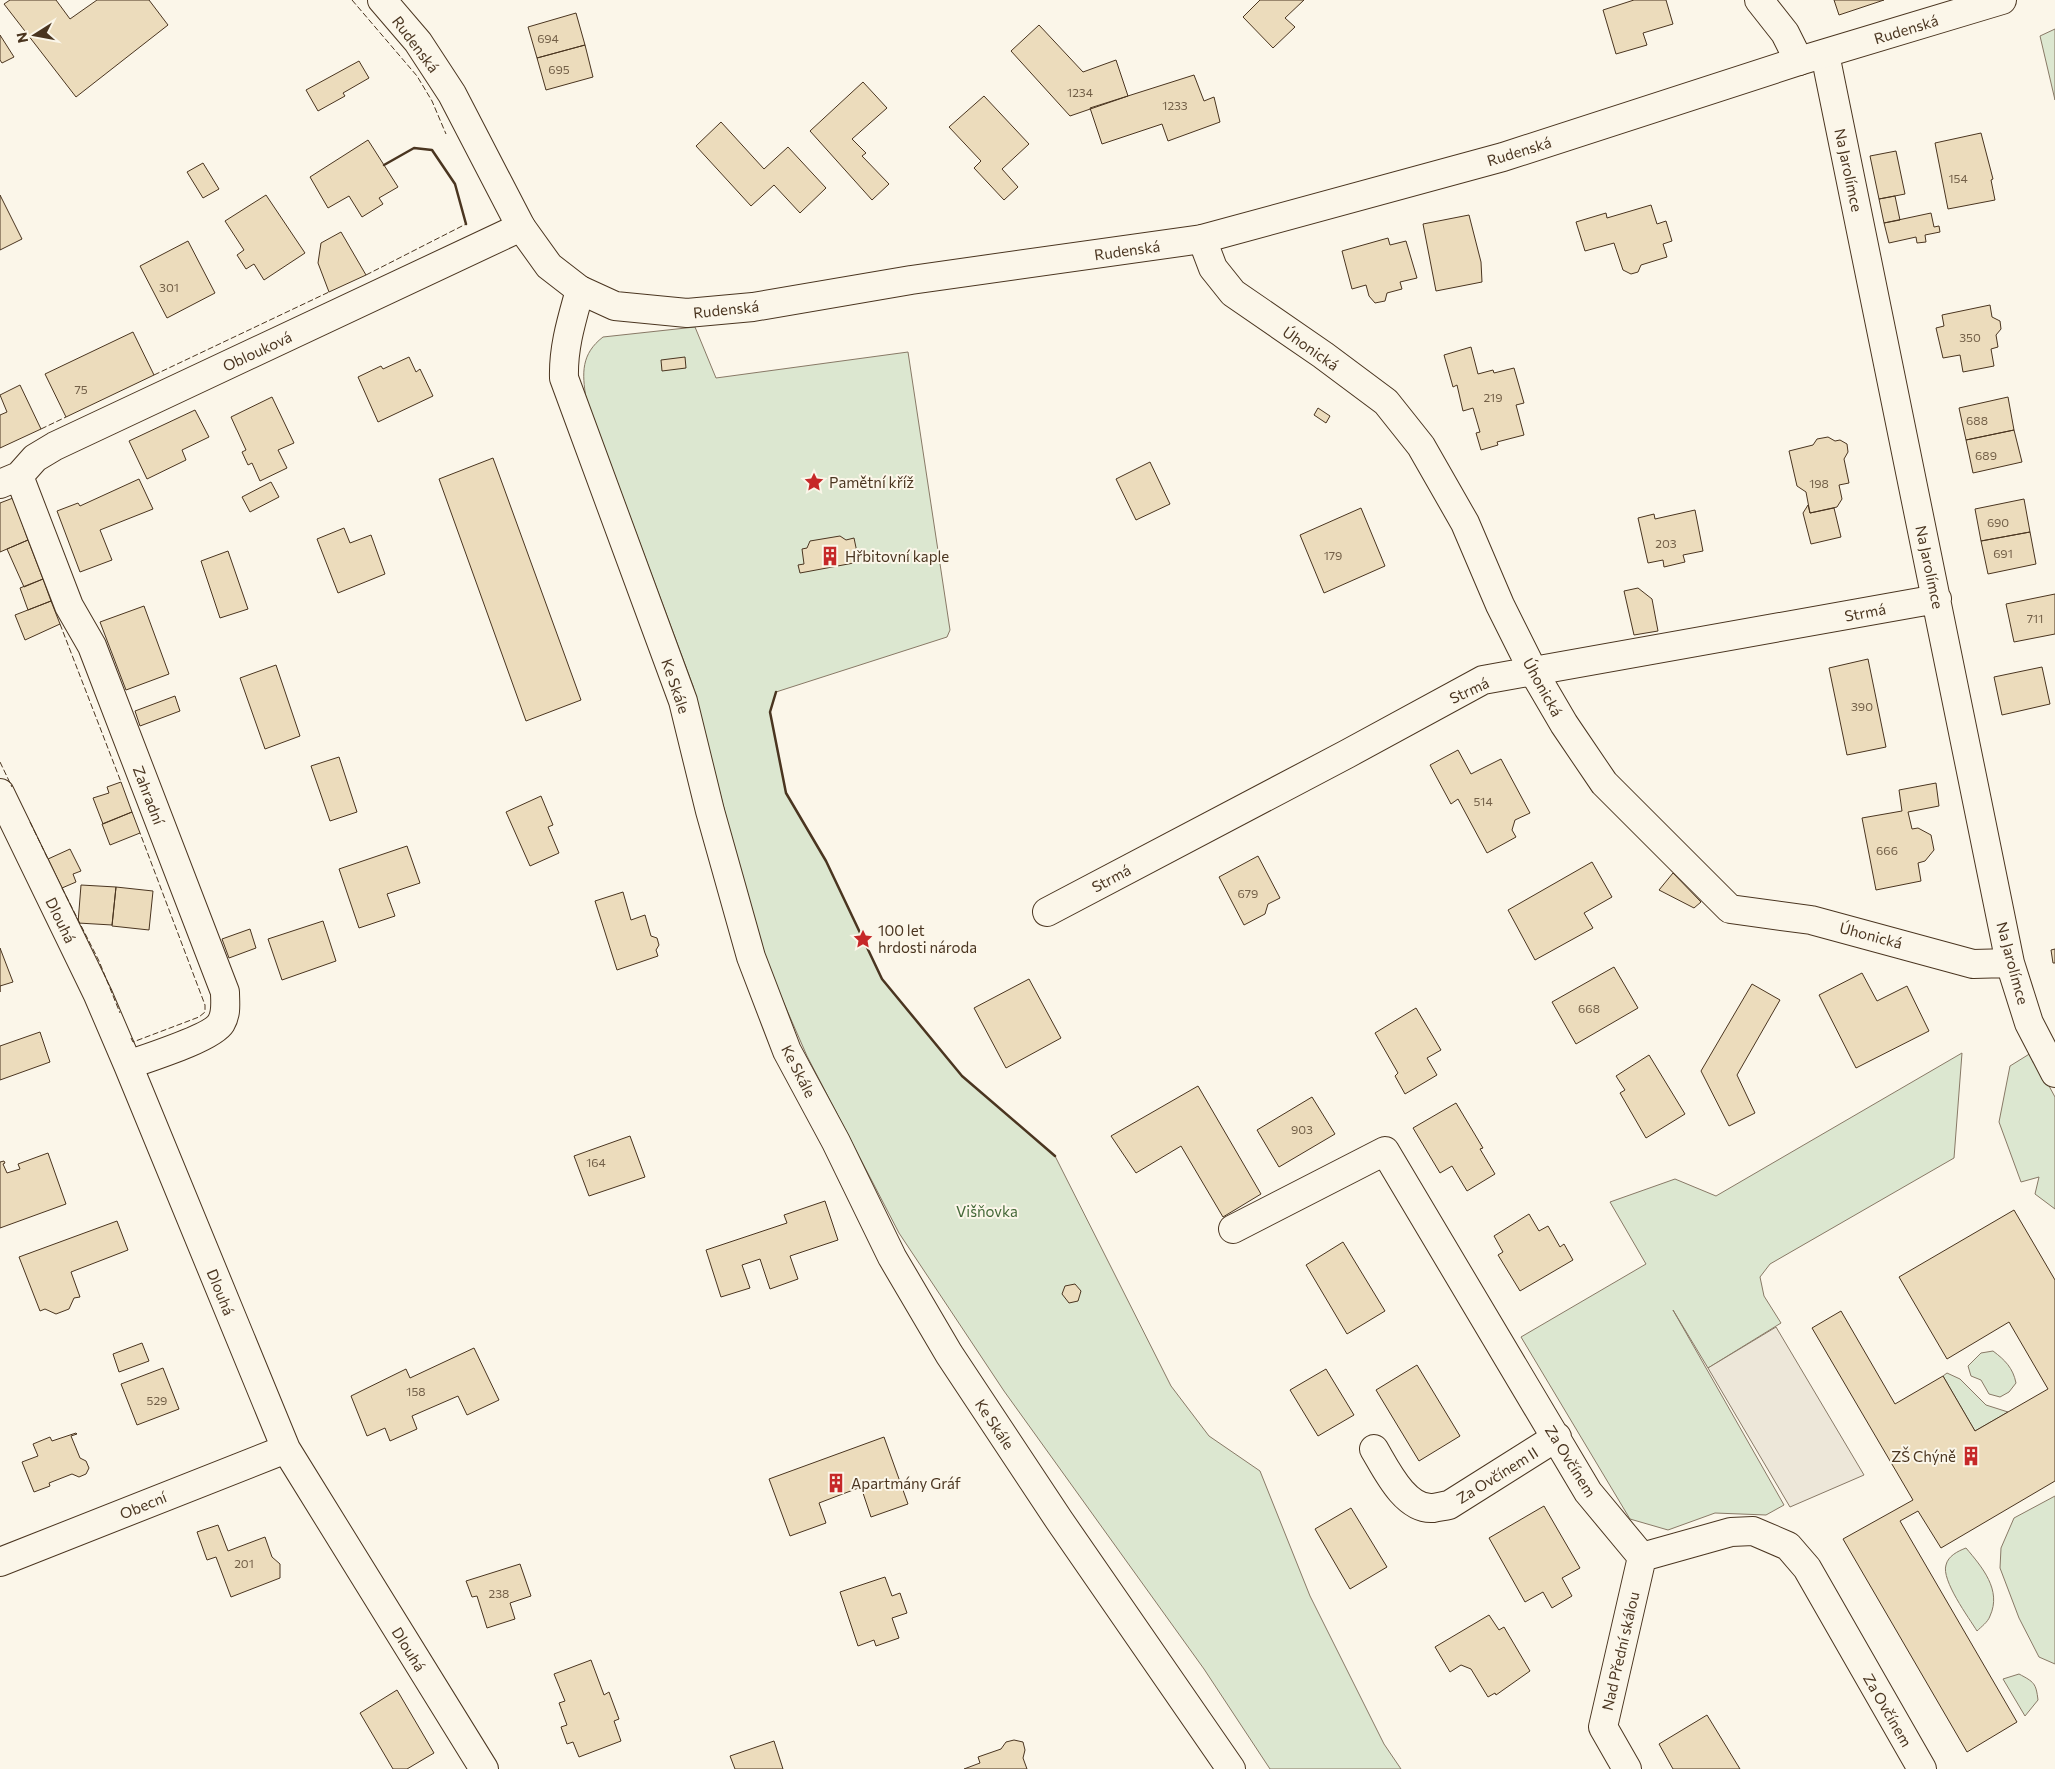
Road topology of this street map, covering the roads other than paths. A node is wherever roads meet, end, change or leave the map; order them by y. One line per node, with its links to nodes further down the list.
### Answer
1 (382, 0): 5 (street, Rudenská)
2 (1759, 0): 4 (street, Na Jarolímce)
3 (2002, 0): 4 (street, Rudenská)
4 (1812, 58): 6 (street, Rudenská); 9 (street, Na Jarolímce)
5 (520, 227): 7 (street, Rudenská); 8 (street, Oblouková)
6 (1202, 239): 7 (street, Rudenská); 10 (street, Úhonická)
7 (580, 290): 23 (street, Ke Skále)
8 (9, 480): 14 (street, Zahradní)
9 (1937, 599): 10 (street, Strmá); 13 (street, Na Jarolímce)
10 (1533, 671): 12 (street, Strmá); 13 (street, Úhonická)
11 (0, 792): 14 (street, Dlouhá)
12 (1047, 912)
13 (2010, 963): 15 (street, Na Jarolímce)
14 (128, 1065): 18 (street, Dlouhá)
15 (2055, 1073)
16 (1233, 1229): 17 (street, Za Ovčínem)
17 (1558, 1438): 19 (street, Za Ovčínem II); 20 (street, Za Ovčínem)
18 (286, 1449): 21 (street, Obecní); 22 (street, Dlouhá)
19 (1374, 1450)
20 (1642, 1557): 24 (street, Nad Přední skálou); 25 (street, Za Ovčínem)
21 (0, 1562)
22 (484, 1769)
23 (1231, 1769)
24 (1627, 1769)
25 (1922, 1769)

